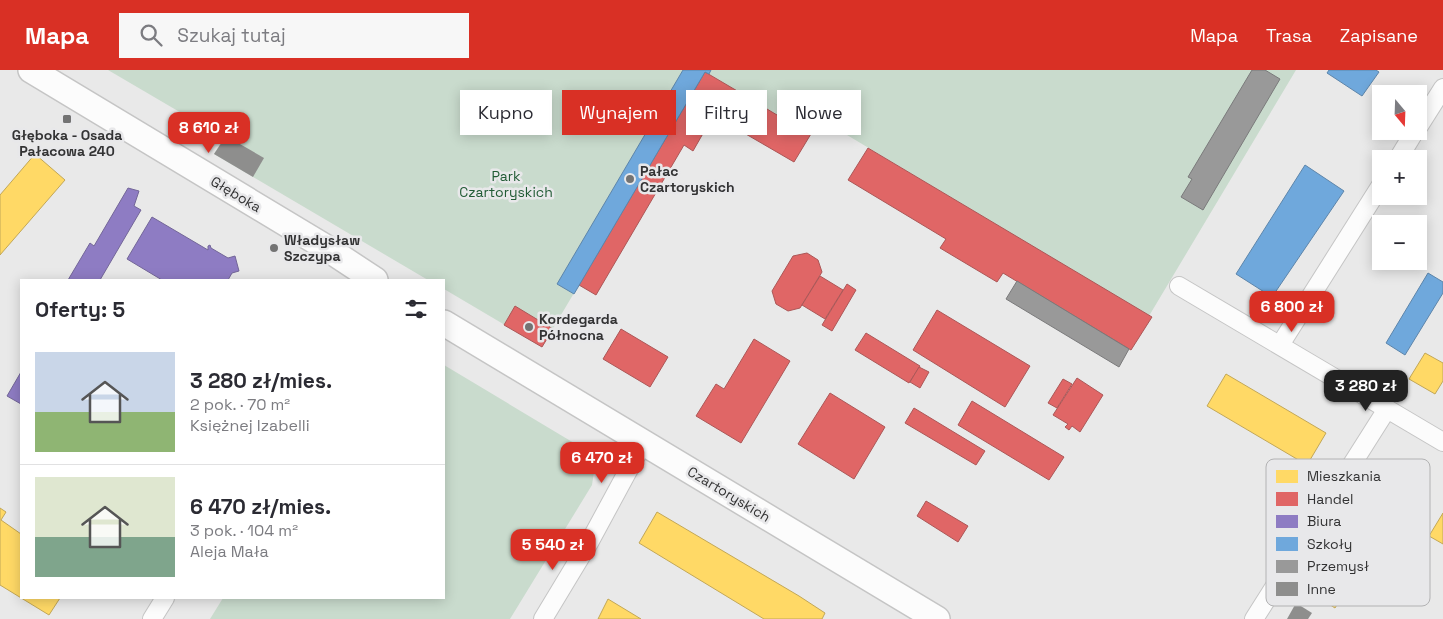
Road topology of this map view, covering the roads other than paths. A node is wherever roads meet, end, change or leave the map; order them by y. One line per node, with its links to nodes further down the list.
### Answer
1 (32, 70): 5 (main road, Głęboka)
2 (1443, 88): 3 (street)
3 (1428, 112)
4 (1372, 199): 8 (street)
5 (366, 277)
6 (1179, 286): 8 (street)
7 (445, 324): 11 (main road, Czartoryskich)
8 (1280, 345): 9 (street)
9 (1387, 409): 10 (street); 12 (street)
10 (1443, 442)
11 (644, 443): 16 (street); 17 (main road, Czartoryskich)
12 (1355, 459)
13 (164, 599): 15 (street)
14 (1266, 600): 18 (street)
15 (152, 619)
16 (543, 619)
17 (937, 619)
18 (1254, 619)

